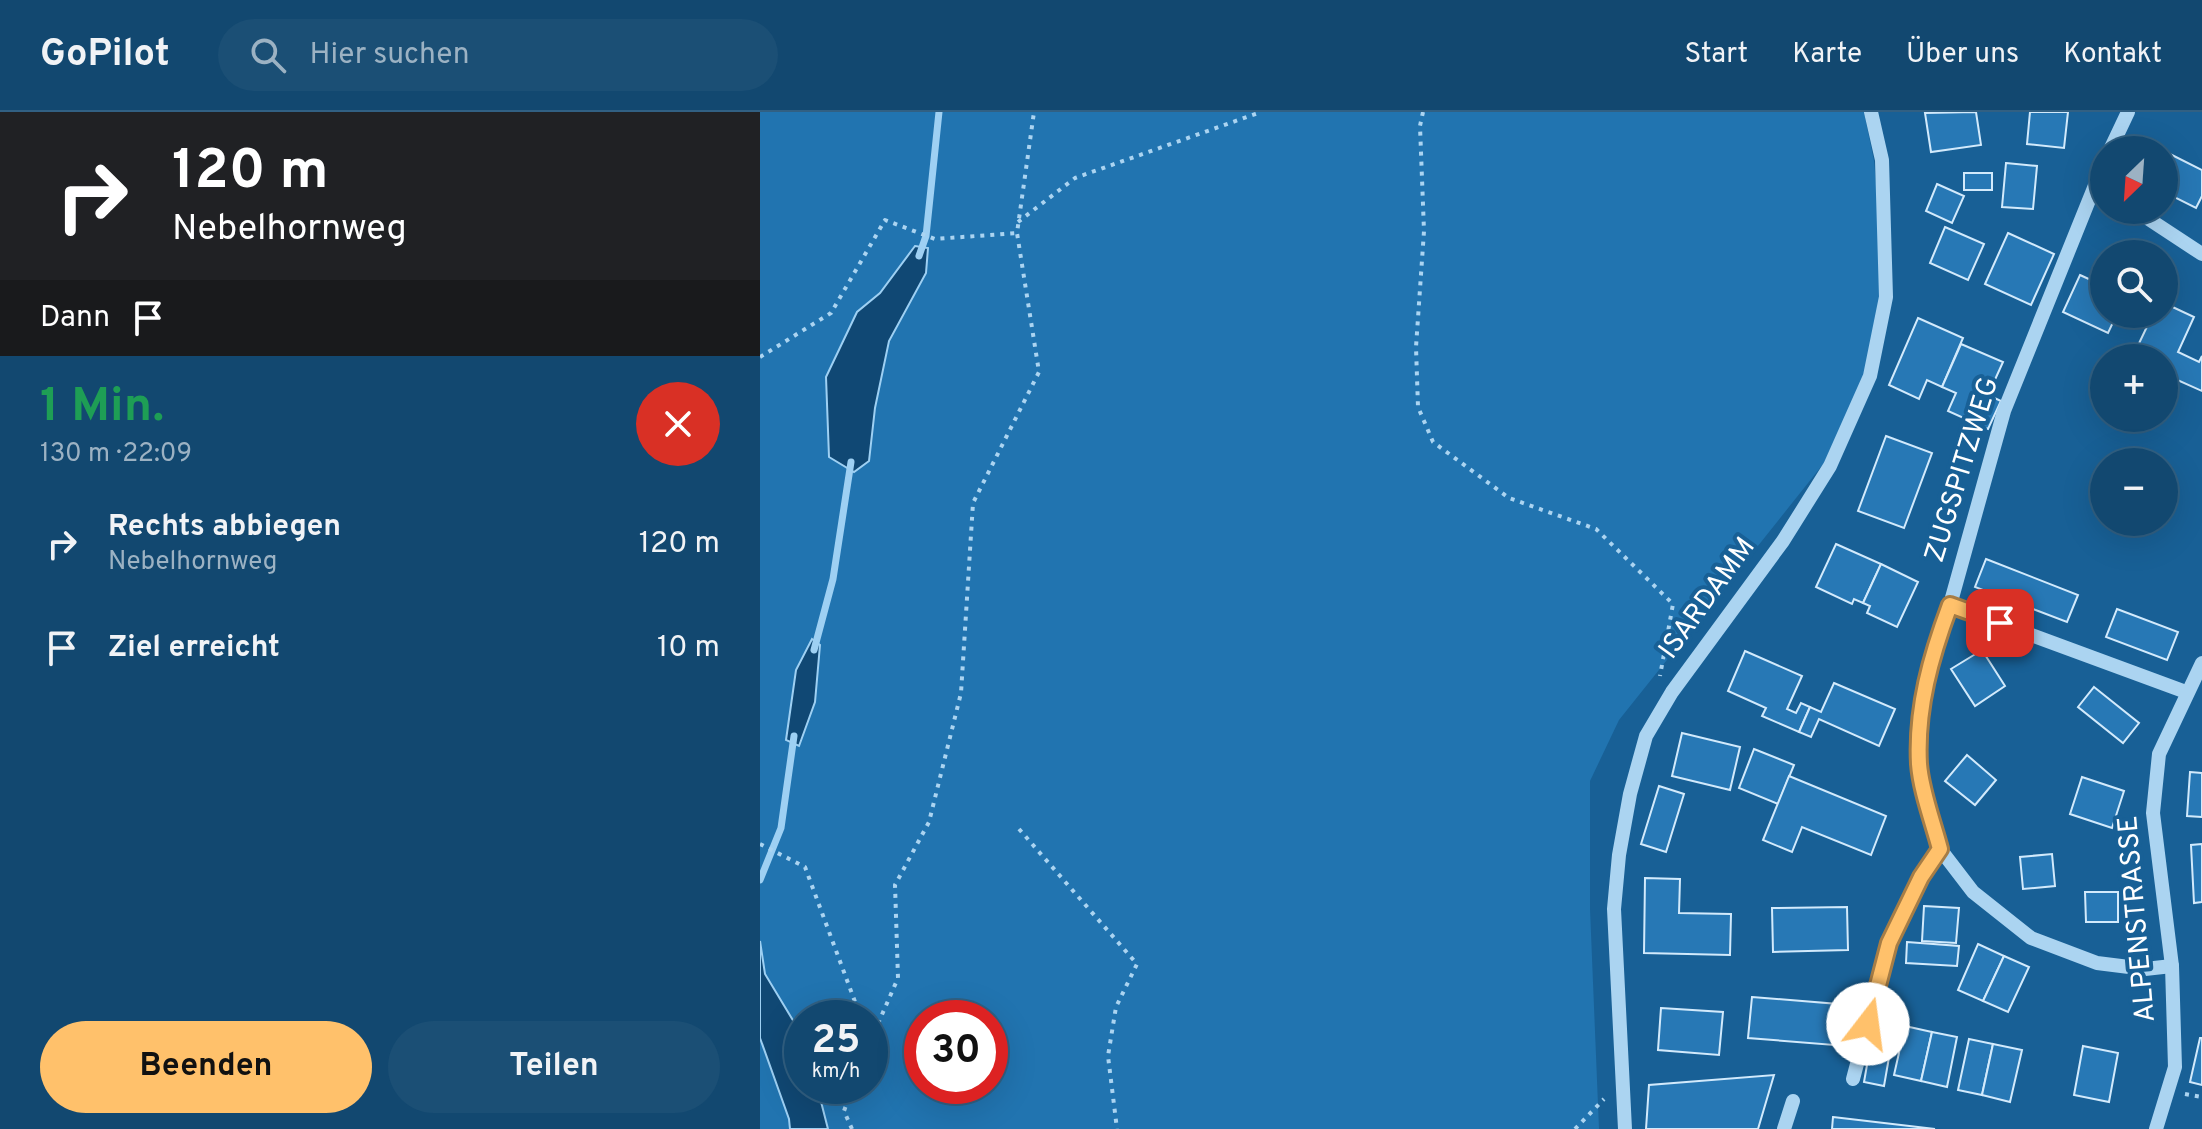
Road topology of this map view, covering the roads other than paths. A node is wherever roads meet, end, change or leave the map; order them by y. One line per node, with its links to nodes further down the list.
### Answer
1 (1871, 112): 14 (street, ISARDAMM)
2 (2128, 112): 3 (street)
3 (2117, 136)
4 (2090, 209): 7 (street, ZUGSPITZWEG)
5 (2156, 224): 6 (street)
6 (2202, 254)
7 (1950, 605): 9 (street); 10 (street, ZUGSPITZWEG)
8 (2202, 663): 9 (street, ALPENSTRASSE)
9 (2186, 692): 11 (street, ALPENSTRASSE)
10 (1940, 849): 11 (street, ZUGSPITZWEG); 12 (street)
11 (2172, 966): 16 (street, ALPENSTRASSE)
12 (1853, 1079)
13 (1793, 1101): 15 (street)
14 (1625, 1129)
15 (1784, 1129)
16 (2156, 1129)

